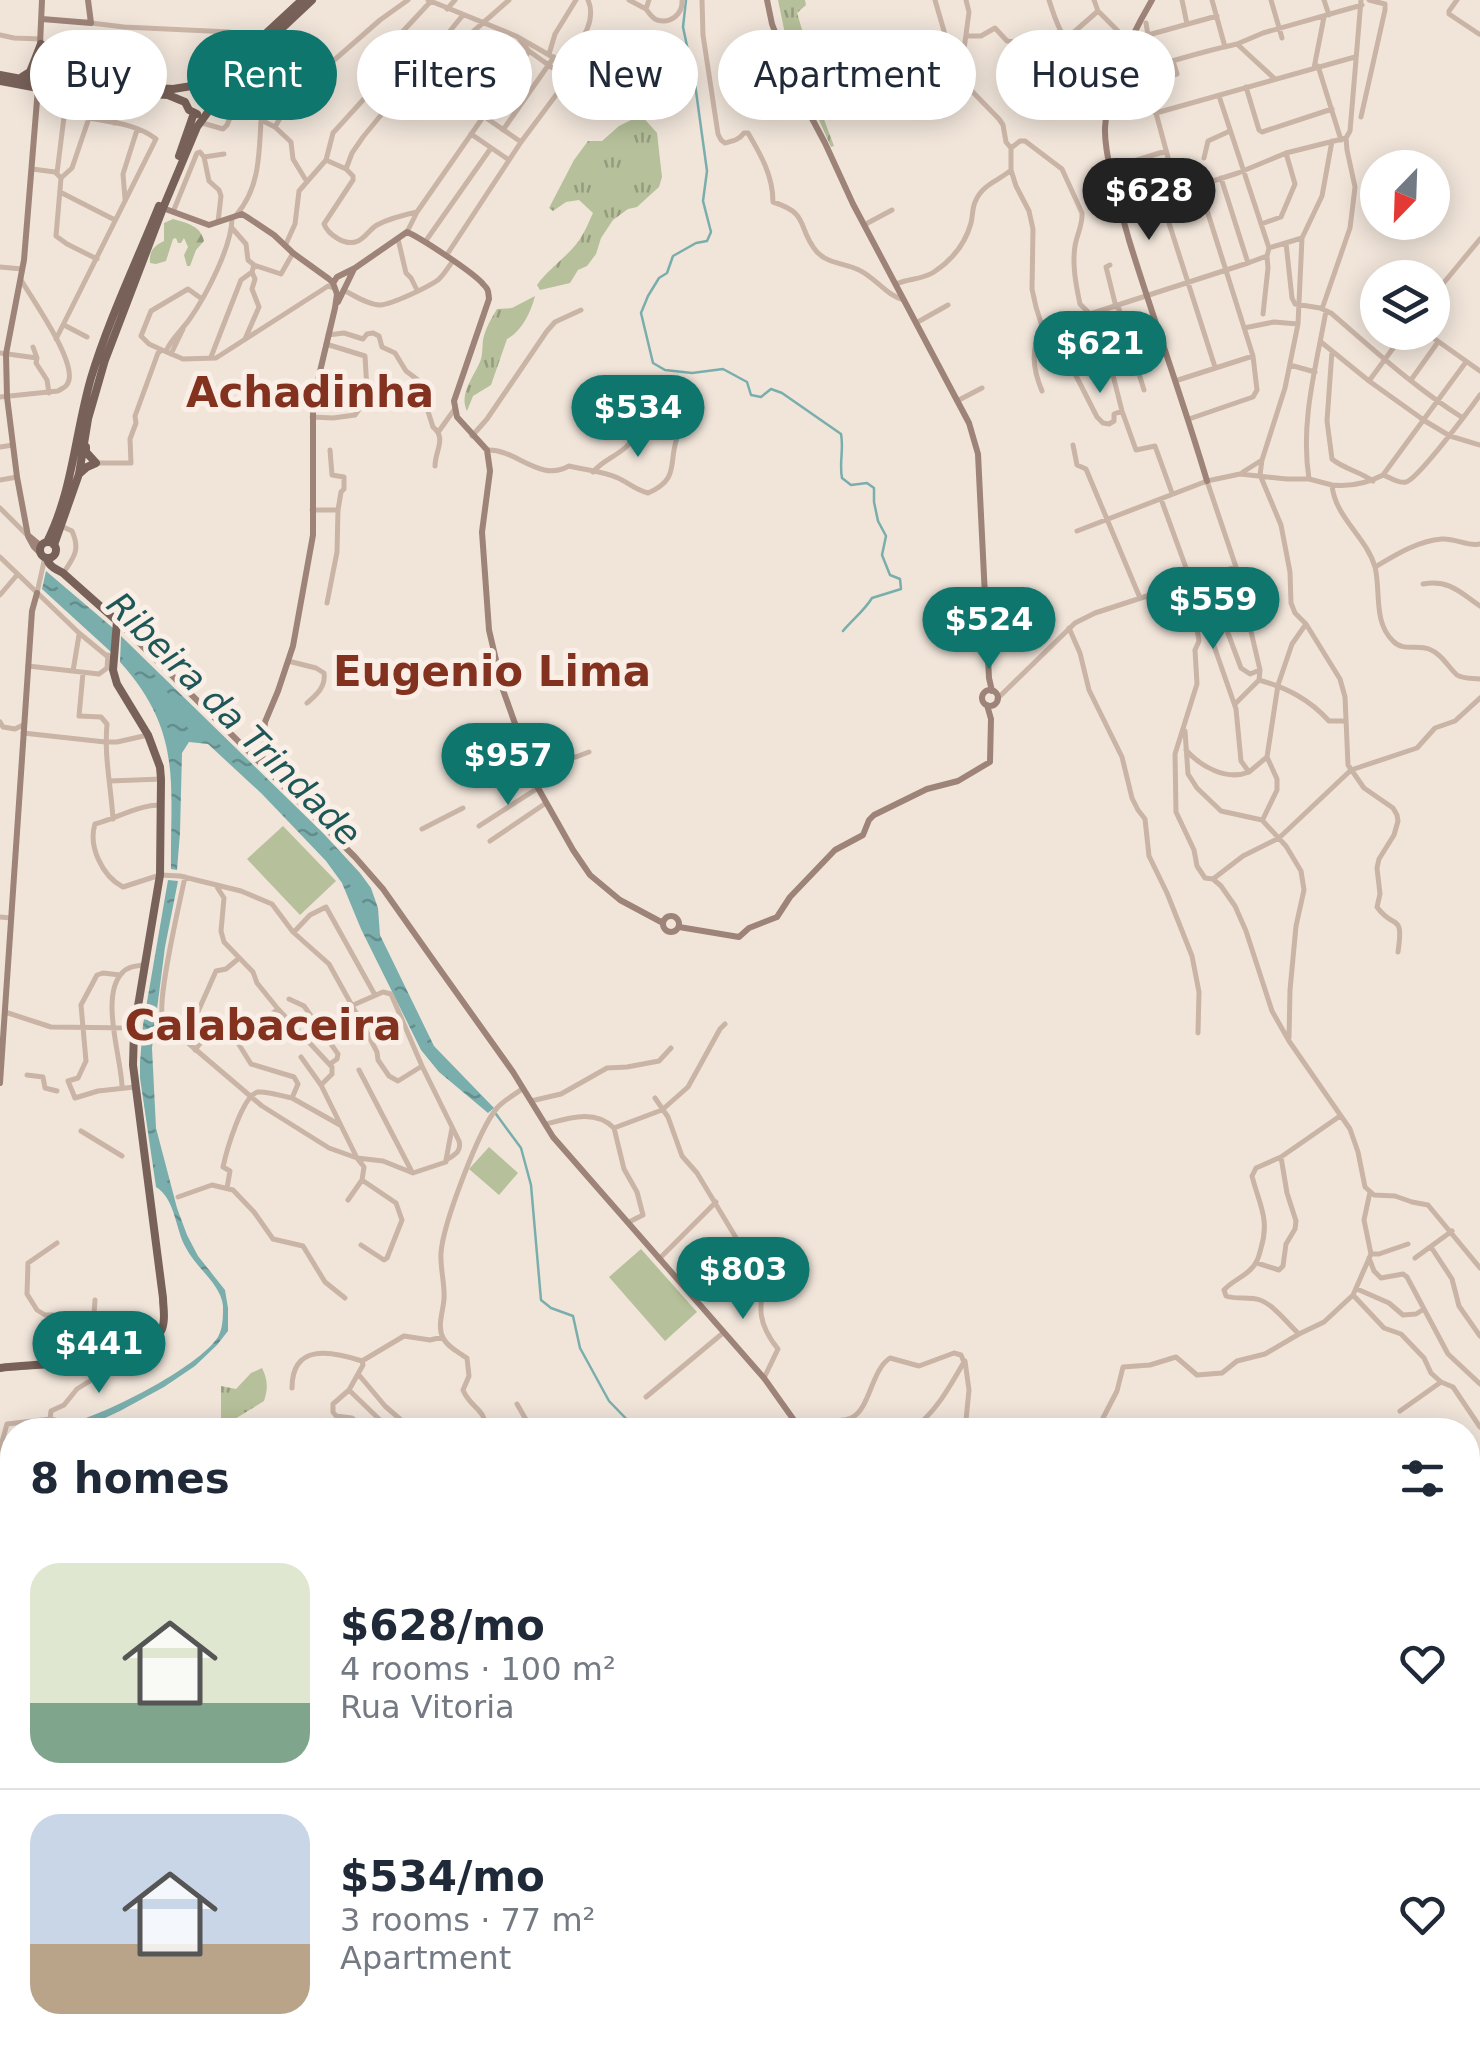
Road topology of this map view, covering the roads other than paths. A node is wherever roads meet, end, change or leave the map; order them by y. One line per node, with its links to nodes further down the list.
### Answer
1 (42, 0): 34 (street)
2 (88, 0): 35 (street)
3 (302, 0): 42 (main road)
4 (312, 0): 43 (main road)
5 (408, 0): 63 (street)
6 (430, 0): 29 (street); 117 (street)
7 (456, 0): 29 (street)
8 (510, 0): 36 (street)
9 (629, 0): 28 (street)
10 (649, 0): 28 (street)
11 (682, 0): 28 (street)
12 (702, 0): 168 (street)
13 (767, 0): 141 (street)
14 (935, 0): 47 (street)
15 (966, 0): 48 (street)
16 (1050, 0): 49 (street)
17 (1094, 0): 30 (street)
18 (1152, 0): 52 (street)
19 (1182, 0): 38 (street)
20 (1212, 0): 33 (street)
21 (1271, 0): 39 (street)
22 (1324, 0): 31 (street)
23 (1369, 0): 85 (street)
24 (1457, 0): 53 (street)
25 (575, 2): 26 (street); 61 (street)
26 (589, 2): 46 (street)
27 (1361, 2): 31 (street); 62 (street)
28 (646, 9)
29 (448, 10): 32 (street)
30 (1098, 11): 50 (street); 51 (street)
31 (1326, 15): 39 (street); 67 (street)
32 (463, 16): 36 (street); 122 (street)
33 (1217, 16): 38 (street); 59 (street)
34 (42, 20): 35 (street); 40 (street)
35 (90, 22): 41 (street)
36 (484, 23): 44 (street); 45 (street)
37 (1146, 23): 38 (street)
38 (1188, 24)
39 (1280, 28): 55 (street); 57 (street)
40 (42, 30)
41 (188, 30)
42 (270, 30)
43 (281, 30)
44 (476, 30)
45 (501, 30)
46 (585, 30)
47 (943, 30)
48 (967, 30)
49 (1062, 30)
50 (1076, 30)
51 (1118, 30)
52 (1136, 30)
53 (1480, 33)
54 (0, 35): 56 (street)
55 (1282, 38)
56 (30, 40)
57 (1237, 44): 59 (street); 72 (street)
58 (532, 45): 61 (street)
59 (1225, 47): 64 (street)
60 (532, 53): 66 (street)
61 (551, 56): 66 (street)
62 (1355, 56): 67 (street); 107 (street)
63 (337, 58)
64 (1175, 60)
65 (1173, 61): 65 (street)
66 (548, 66): 68 (street); 104 (street)
67 (1316, 67): 72 (street); 84 (street)
68 (552, 69)
69 (30, 72): 71 (main road)
70 (0, 78): 71 (main road); 74 (main road)
71 (18, 79): 73 (main road)
72 (1274, 79): 75 (street)
73 (30, 82)
74 (30, 83)
75 (1246, 86): 79 (street); 84 (street)
76 (187, 92): 81 (main road)
77 (167, 95): 81 (main road)
78 (976, 95): 111 (street)
79 (1219, 96): 82 (street); 105 (street)
80 (552, 101): 109 (street)
81 (185, 102): 83 (main road)
82 (1175, 107)
83 (187, 108)
84 (1332, 109): 107 (street)
85 (1361, 118)
86 (35, 120): 121 (street)
87 (64, 120): 124 (street)
88 (88, 120): 124 (street)
89 (99, 120): 101 (street)
90 (115, 120): 101 (street)
91 (192, 120): 132 (main road)
92 (229, 120): 100 (street)
93 (262, 120): 137 (street)
94 (264, 120): 102 (street)
95 (279, 120): 102 (street)
96 (480, 120): 106 (street)
97 (487, 120): 104 (street)
98 (1106, 120): 119 (street)
99 (1158, 120): 112 (street)
100 (199, 122): 132 (main road)
101 (114, 123): 103 (street)
102 (276, 126): 126 (street)
103 (137, 130): 131 (street); 131 (street)
104 (502, 130): 109 (street)
105 (1230, 131): 116 (street); 120 (street)
106 (471, 134): 110 (street); 136 (street)
107 (1344, 139): 108 (street); 173 (street)
108 (1332, 141): 113 (street); 144 (street)
109 (521, 142): 118 (street)
110 (491, 148): 118 (street); 147 (street)
111 (1010, 148): 123 (street); 174 (street)
112 (1166, 151): 119 (street); 128 (street)
113 (1286, 152): 120 (street); 140 (street)
114 (224, 154): 115 (street)
115 (200, 155): 135 (street); 139 (street)
116 (1204, 158)
117 (326, 160): 122 (street); 126 (street)
118 (509, 160): 152 (street)
119 (1111, 168): 134 (street)
120 (1243, 169): 125 (street); 128 (street); 140 (street)
121 (32, 170): 124 (street); 157 (street)
122 (346, 170): 136 (street)
123 (1011, 170): 163 (street); 179 (street)
124 (59, 175): 129 (street)
125 (1221, 178): 127 (street); 154 (street)
126 (307, 182): 149 (street)
127 (1199, 185): 128 (street); 159 (street)
128 (1177, 191): 130 (street)
129 (60, 192): 138 (street); 153 (street)
130 (1160, 195): 134 (street); 162 (street)
131 (126, 200): 138 (street)
132 (160, 207): 135 (street); 226 (main road); 259 (main road)
133 (892, 210): 141 (street)
134 (1120, 210): 166 (street)
135 (173, 212): 139 (street)
136 (416, 212): 143 (street)
137 (233, 217): 139 (street); 142 (street); 149 (street)
138 (115, 220): 153 (street)
139 (218, 222)
140 (1262, 224): 150 (street)
141 (864, 225): 163 (street)
142 (232, 228): 158 (street); 167 (street)
143 (407, 232): 145 (street); 147 (street)
144 (1302, 238): 148 (street); 169 (street)
145 (398, 239): 164 (street); 165 (street)
146 (1480, 239): 160 (street)
147 (425, 242): 152 (street)
148 (1286, 243): 150 (street); 169 (street)
149 (286, 246): 151 (street)
150 (1268, 252): 154 (street); 175 (street)
151 (294, 253): 158 (street); 164 (street)
152 (449, 258): 165 (street); 215 (street)
153 (97, 259): 178 (street)
154 (1248, 264): 159 (street)
155 (1110, 265): 171 (street)
156 (0, 268): 157 (street)
157 (22, 269): 161 (street)
158 (253, 269): 183 (street); 194 (street)
159 (1226, 271): 162 (street); 180 (street)
160 (1450, 275)
161 (21, 280): 182 (street); 192 (street)
162 (1189, 283): 166 (street); 199 (street)
163 (896, 284): 168 (street)
164 (339, 285): 165 (street); 183 (street); 184 (street)
165 (416, 290)
166 (1147, 298): 171 (street); 204 (street)
167 (202, 300): 191 (street); 191 (street)
168 (905, 300): 176 (street)
169 (1300, 304): 173 (street); 177 (street)
170 (948, 306): 176 (street)
171 (1117, 306): 174 (street); 208 (street)
172 (581, 310): 221 (street)
173 (1324, 310): 185 (street); 196 (street)
174 (1090, 314): 216 (street)
175 (1263, 314)
176 (916, 323): 213 (street)
177 (1298, 324): 180 (street); 198 (street)
178 (64, 325): 181 (street); 182 (street)
179 (1042, 326): 209 (street); 216 (street)
180 (1244, 328): 193 (street)
181 (87, 337)
182 (56, 339): 210 (street)
183 (244, 340): 194 (street)
184 (327, 340): 203 (street); 207 (street); 223 (street)
185 (1320, 342): 190 (street); 200 (street)
186 (33, 347): 195 (street)
187 (1394, 350): 196 (street)
188 (1432, 350): 202 (street)
189 (1449, 350): 197 (street)
190 (1332, 351): 205 (street); 245 (street)
191 (167, 352): 194 (street); 234 (street)
192 (3, 353): 195 (street); 212 (street)
193 (1253, 356): 199 (street); 219 (street)
194 (211, 357)
195 (37, 358): 210 (street)
196 (1386, 361): 202 (street); 205 (street)
197 (1466, 362): 201 (street); 214 (street)
198 (1290, 365): 200 (street); 233 (street)
199 (1215, 367): 204 (street)
200 (1315, 372): 242 (street)
201 (1480, 372)
202 (1411, 380): 214 (street)
203 (318, 381): 207 (street); 217 (street)
204 (1176, 381): 219 (street)
205 (1369, 381): 220 (street)
206 (982, 388): 213 (street)
207 (367, 390): 217 (street)
208 (1144, 390)
209 (1042, 391)
210 (50, 393): 212 (street)
211 (1480, 395): 218 (street)
212 (3, 397): 227 (street)
213 (957, 401): 288 (street)
214 (1438, 402): 218 (street); 220 (street)
215 (454, 410): 222 (street); 223 (street)
216 (1122, 411): 247 (street)
217 (312, 417): 250 (street)
218 (1464, 418): 225 (street)
219 (1189, 419): 244 (street)
220 (1425, 420): 225 (street); 241 (street)
221 (482, 424): 222 (street); 224 (street)
222 (463, 425): 224 (street)
223 (439, 432): 235 (street)
224 (472, 436): 232 (street)
225 (1450, 436): 229 (street); 241 (street)
226 (85, 442): 234 (main road); 237 (main road)
227 (13, 445): 230 (street); 239 (street)
228 (1073, 445): 254 (street)
229 (1480, 445)
230 (0, 448)
231 (330, 450): 251 (street)
232 (487, 450): 236 (street); 308 (street)
233 (1262, 460): 238 (street); 240 (street)
234 (96, 463): 237 (main road)
235 (435, 466)
236 (592, 472): 236 (street)
237 (79, 474): 255 (main road)
238 (1240, 474): 240 (street); 244 (street)
239 (17, 476): 243 (street); 252 (street)
240 (1260, 476): 242 (street); 277 (street)
241 (1383, 476): 245 (street)
242 (1309, 478): 246 (street)
243 (0, 480)
244 (1207, 481): 247 (street); 262 (street)
245 (1373, 481): 246 (street)
246 (1332, 485): 261 (street)
247 (1172, 494): 248 (street)
248 (1161, 499): 254 (street); 267 (street)
249 (0, 508): 253 (street)
250 (312, 510): 251 (street); 282 (street)
251 (338, 510): 273 (street)
252 (24, 512): 253 (street); 257 (street)
253 (10, 517): 257 (street)
254 (1107, 520): 256 (street); 272 (street)
255 (61, 526): 259 (main road); 263 (street)
256 (1077, 530)
257 (28, 536): 259 (street)
258 (1480, 544): 261 (street)
259 (46, 552): 263 (main road); 270 (street)
260 (0, 557): 264 (street)
261 (1374, 567): 289 (street)
262 (1236, 568): 265 (street); 285 (street)
263 (62, 574): 276 (main road)
264 (17, 575): 269 (street); 270 (street)
265 (1214, 575): 267 (street); 285 (street)
266 (0, 580): 269 (street)
267 (1191, 582): 272 (street); 275 (street)
268 (1423, 584): 274 (street)
269 (6, 587): 271 (street)
270 (37, 593): 279 (street); 284 (street)
271 (0, 595)
272 (1140, 598): 278 (street)
273 (328, 603)
274 (1480, 606)
275 (1204, 620): 280 (street); 281 (street)
276 (118, 624): 283 (main road); 305 (street)
277 (1306, 624): 291 (street); 296 (street)
278 (1069, 628): 292 (street); 343 (street)
279 (79, 634): 283 (street); 286 (street)
280 (1210, 636): 281 (street); 295 (street)
281 (1198, 640): 298 (street)
282 (288, 661): 294 (street); 305 (street)
283 (111, 662): 287 (street); 300 (main road)
284 (28, 666): 286 (street); 299 (street)
285 (1260, 670): 290 (street)
286 (73, 671): 287 (street)
287 (83, 673): 301 (street)
288 (989, 678): 292 (street); 292 (street)
289 (1480, 679)
290 (1259, 680): 291 (street); 295 (street)
291 (1278, 685): 296 (street); 304 (street)
292 (993, 698): 312 (street)
293 (1480, 698): 306 (street)
294 (307, 704)
295 (1235, 704): 307 (street)
296 (1345, 721): 306 (street)
297 (0, 722): 299 (street)
298 (1184, 727): 302 (street); 323 (street)
299 (23, 729): 301 (street); 326 (street)
300 (148, 735): 301 (street); 309 (main road)
301 (105, 742): 310 (street)
302 (1186, 750): 307 (street); 316 (street)
303 (589, 752): 308 (street)
304 (1268, 757): 307 (street); 316 (street)
305 (262, 764): 358 (street)
306 (1351, 770): 319 (street); 328 (street)
307 (1249, 772)
308 (533, 773): 311 (street)
309 (161, 779): 310 (street); 313 (main road)
310 (110, 781): 315 (street)
311 (538, 788): 312 (street); 317 (street)
312 (546, 804): 320 (street)
313 (161, 805): 315 (street); 321 (main road)
314 (462, 808): 318 (street)
315 (113, 819): 321 (street)
316 (1262, 820): 319 (street)
317 (479, 826)
318 (422, 829)
319 (1279, 838): 323 (street); 344 (street)
320 (490, 841)
321 (163, 875): 322 (street); 331 (main road)
322 (183, 876): 324 (street); 345 (street)
323 (1213, 880): 344 (street)
324 (216, 885): 327 (street); 330 (street)
325 (0, 917): 326 (street)
326 (11, 918): 329 (street)
327 (294, 932): 333 (street); 335 (street)
328 (1398, 952)
329 (4, 954): 337 (street)
330 (238, 959): 336 (street); 345 (street)
331 (145, 965): 332 (street); 342 (main road)
332 (120, 975): 339 (street); 341 (street)
333 (375, 994): 335 (street); 351 (street)
334 (289, 999): 350 (street)
335 (351, 1006): 351 (street)
336 (278, 1009): 346 (street); 350 (street)
337 (5, 1012): 339 (street); 340 (street)
338 (725, 1024): 364 (street)
339 (82, 1026): 341 (street); 356 (street)
340 (2, 1027): 354 (street)
341 (112, 1028): 342 (street); 356 (street)
342 (134, 1028): 357 (main road)
343 (1198, 1033)
344 (1289, 1041): 365 (street)
345 (184, 1042): 348 (street)
346 (238, 1042): 348 (street); 361 (street)
347 (671, 1048): 363 (street)
348 (195, 1050): 360 (street)
349 (301, 1057): 355 (street)
350 (330, 1064): 355 (street)
351 (422, 1066): 368 (street)
352 (359, 1070): 375 (street)
353 (26, 1075): 359 (street)
354 (0, 1083)
355 (322, 1085): 367 (street)
356 (122, 1088): 357 (street)
357 (136, 1088): 405 (main road)
358 (522, 1089): 363 (street); 402 (street)
359 (57, 1091)
360 (250, 1097): 361 (street); 373 (street); 377 (street)
361 (292, 1098): 367 (street)
362 (655, 1098): 364 (street)
363 (531, 1101): 366 (street)
364 (662, 1110): 369 (street); 381 (street)
365 (1340, 1116): 372 (street); 378 (street)
366 (544, 1125): 369 (street); 382 (street)
367 (342, 1126): 373 (street)
368 (452, 1128): 374 (street); 374 (street)
369 (614, 1128): 382 (street)
370 (82, 1130): 371 (street)
371 (122, 1156)
372 (1281, 1157): 391 (street); 391 (street)
373 (357, 1158): 375 (street); 376 (street)
374 (446, 1160): 375 (street)
375 (413, 1173)
376 (362, 1180): 380 (street); 385 (street)
377 (227, 1188): 379 (street); 396 (street)
378 (1370, 1192): 383 (street); 388 (street)
379 (178, 1197)
380 (348, 1200)
381 (716, 1202): 390 (street); 393 (street)
382 (629, 1222): 390 (street)
383 (1452, 1232): 387 (street); 392 (street)
384 (57, 1242): 399 (street)
385 (361, 1244)
386 (1408, 1244): 388 (street)
387 (1431, 1246): 389 (street); 403 (street)
388 (1370, 1255): 394 (street); 398 (street)
389 (1415, 1258)
390 (659, 1259): 400 (street)
391 (1256, 1263): 401 (street)
392 (1480, 1268)
393 (765, 1272): 395 (street); 409 (street)
394 (1355, 1292): 398 (street); 401 (street); 410 (street)
395 (781, 1293)
396 (344, 1298)
397 (95, 1300): 399 (street)
398 (1424, 1309): 411 (street)
399 (93, 1328): 405 (street)
400 (723, 1332): 409 (street); 414 (street)
401 (1299, 1334): 429 (street)
402 (443, 1336): 406 (street); 423 (street)
403 (1480, 1336)
404 (964, 1358): 426 (street); 427 (street); 428 (street)
405 (96, 1359): 407 (main road); 418 (street)
406 (362, 1361): 408 (street); 412 (street)
407 (0, 1368)
408 (358, 1375): 413 (street); 417 (street)
409 (764, 1378): 425 (street)
410 (1441, 1382): 416 (street); 430 (street)
411 (1480, 1384)
412 (292, 1388)
413 (349, 1390): 419 (street); 420 (street)
414 (646, 1397)
415 (517, 1404): 424 (street)
416 (1400, 1411)
417 (393, 1413): 421 (street); 422 (street)
418 (53, 1418)
419 (352, 1418)
420 (378, 1418)
421 (390, 1418)
422 (400, 1418)
423 (484, 1418)
424 (525, 1418)
425 (793, 1418)
426 (852, 1418)
427 (926, 1418)
428 (966, 1418)
429 (1102, 1418)
430 (1474, 1418)

